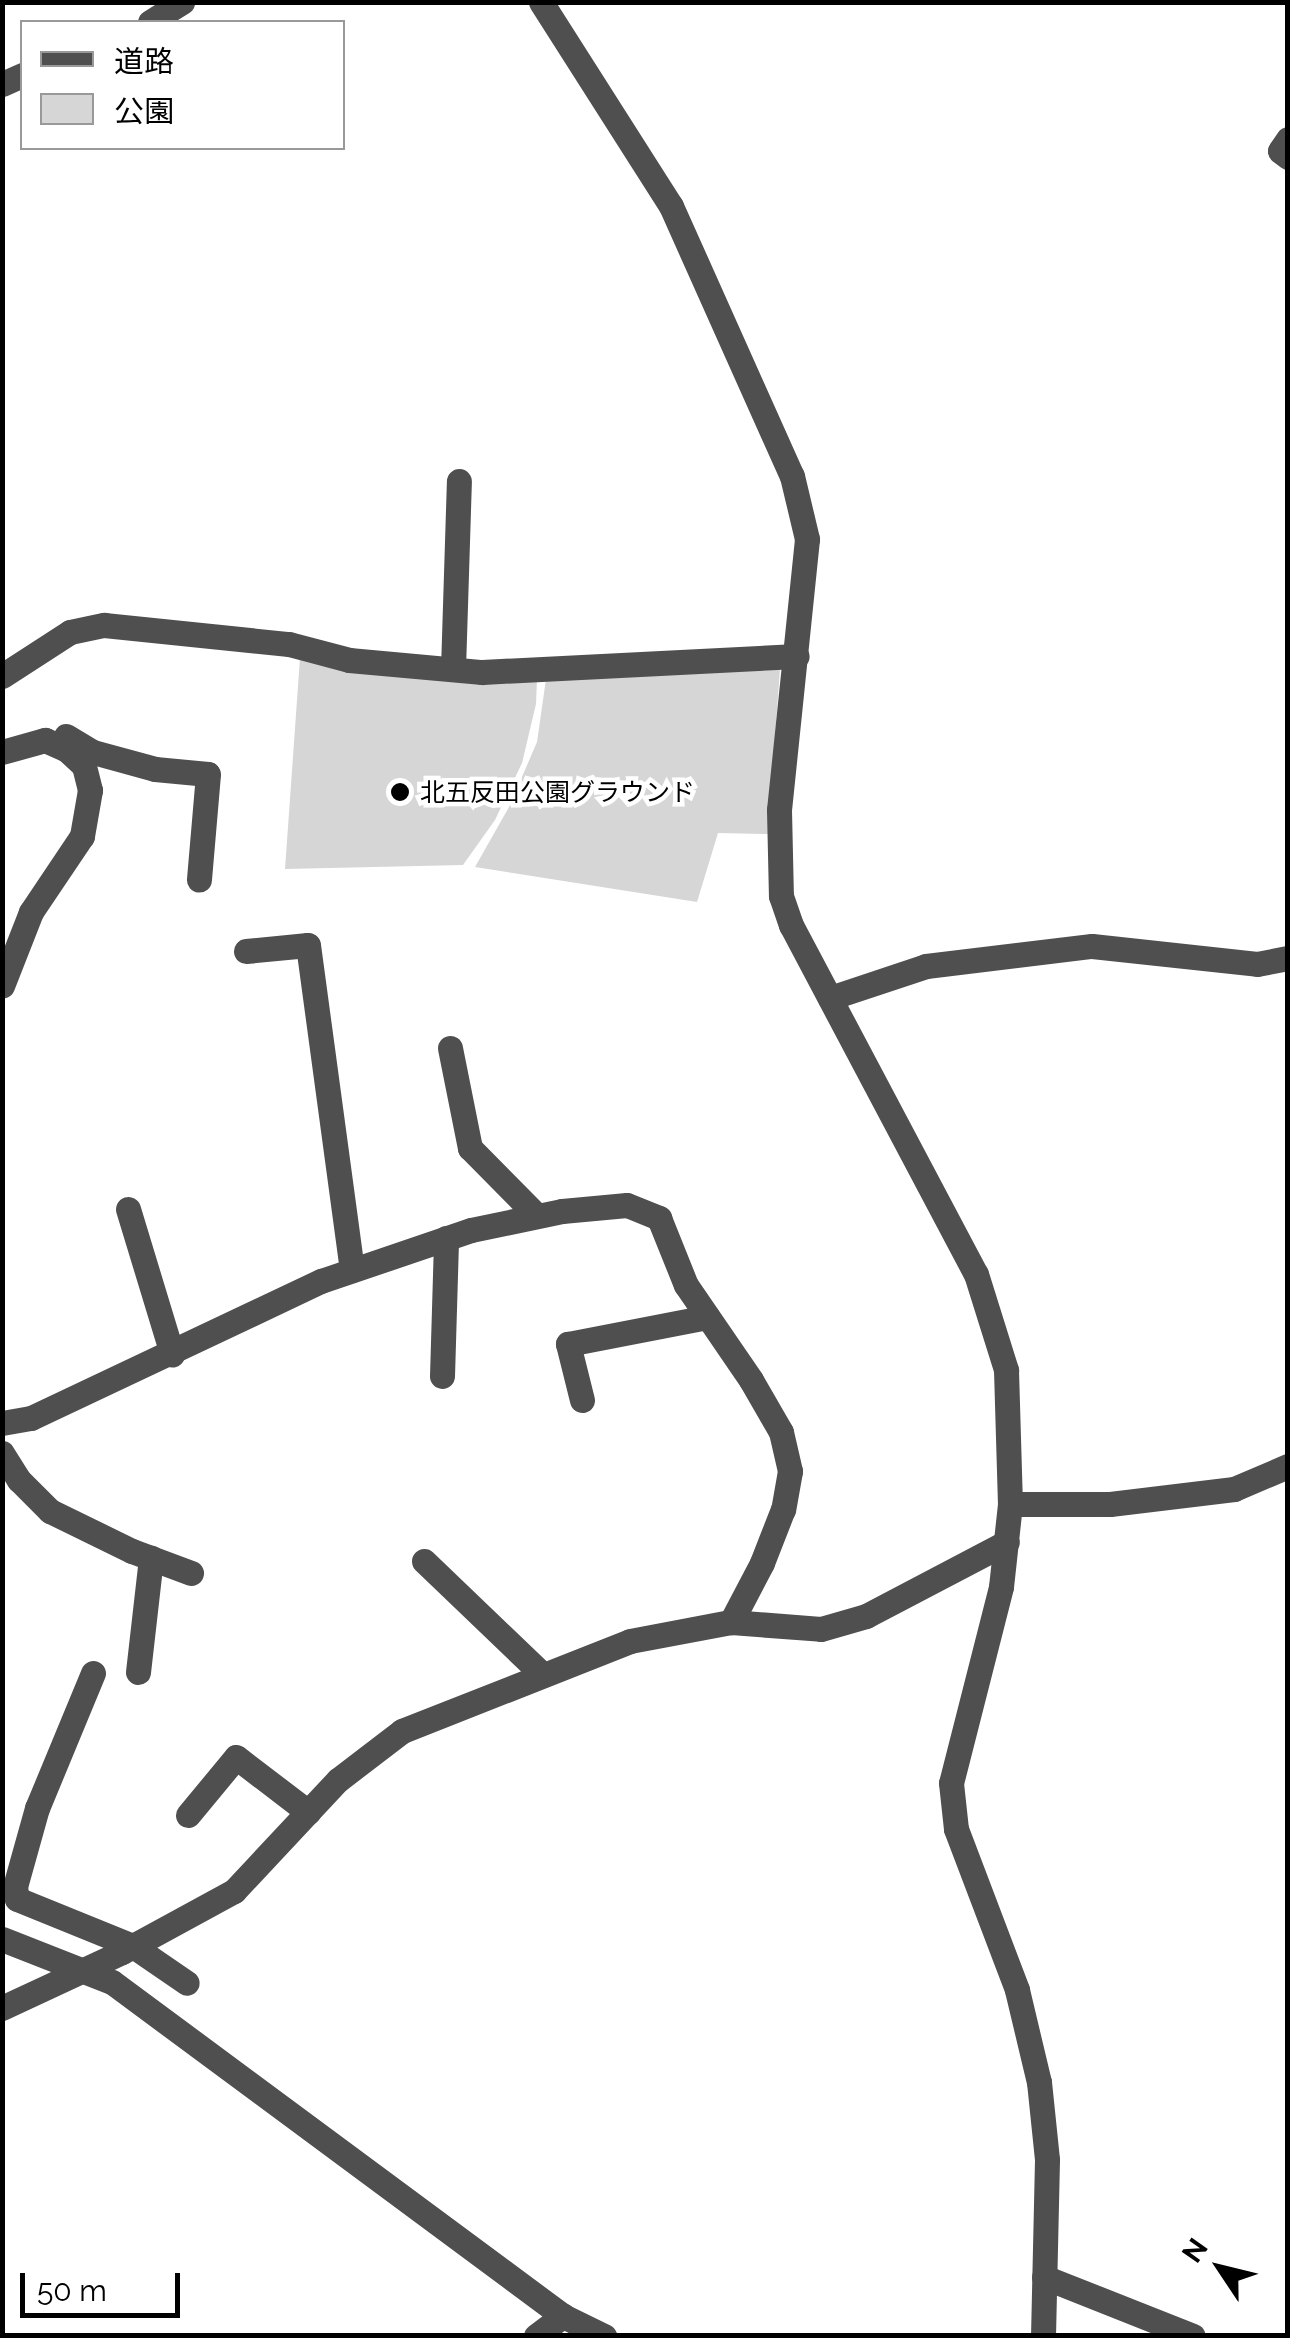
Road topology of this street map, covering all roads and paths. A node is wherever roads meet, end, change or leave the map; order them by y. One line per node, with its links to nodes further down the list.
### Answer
1 (182, 2): 3 (street)
2 (541, 2): 7 (street)
3 (153, 20)
4 (1288, 140): 5 (street)
5 (1288, 157)
6 (459, 480): 8 (street)
7 (796, 656): 8 (street); 16 (street)
8 (453, 670): 9 (street)
9 (2, 676)
10 (32, 742): 11 (street); 12 (street); 15 (street)
11 (2, 752)
12 (199, 880)
13 (246, 951): 21 (street)
14 (1288, 958): 16 (street)
15 (2, 986)
16 (830, 998): 29 (street)
17 (450, 1048): 19 (street)
18 (128, 1208): 23 (street)
19 (537, 1216): 20 (street); 22 (street)
20 (446, 1238): 21 (street); 24 (street)
21 (352, 1270): 23 (street)
22 (708, 1316): 25 (street); 34 (street)
23 (172, 1354): 26 (street)
24 (442, 1376)
25 (582, 1400)
26 (2, 1424)
27 (2, 1453): 31 (street)
28 (1288, 1466): 29 (street)
29 (1010, 1504): 30 (street)
30 (1007, 1542): 34 (street); 44 (street)
31 (151, 1558): 33 (street); 35 (street)
32 (424, 1561): 37 (street)
33 (191, 1573)
34 (731, 1622): 37 (street)
35 (138, 1672)
36 (93, 1673): 41 (street)
37 (542, 1674): 38 (street)
38 (308, 1812): 39 (street); 41 (street)
39 (188, 1815)
40 (2, 1939): 45 (street)
41 (128, 1949): 42 (street); 43 (street)
42 (187, 1983)
43 (2, 2008)
44 (1044, 2276): 48 (street); 49 (street)
45 (563, 2316): 46 (street); 47 (street)
46 (536, 2336)
47 (604, 2336)
48 (1042, 2336)
49 (1193, 2336)

